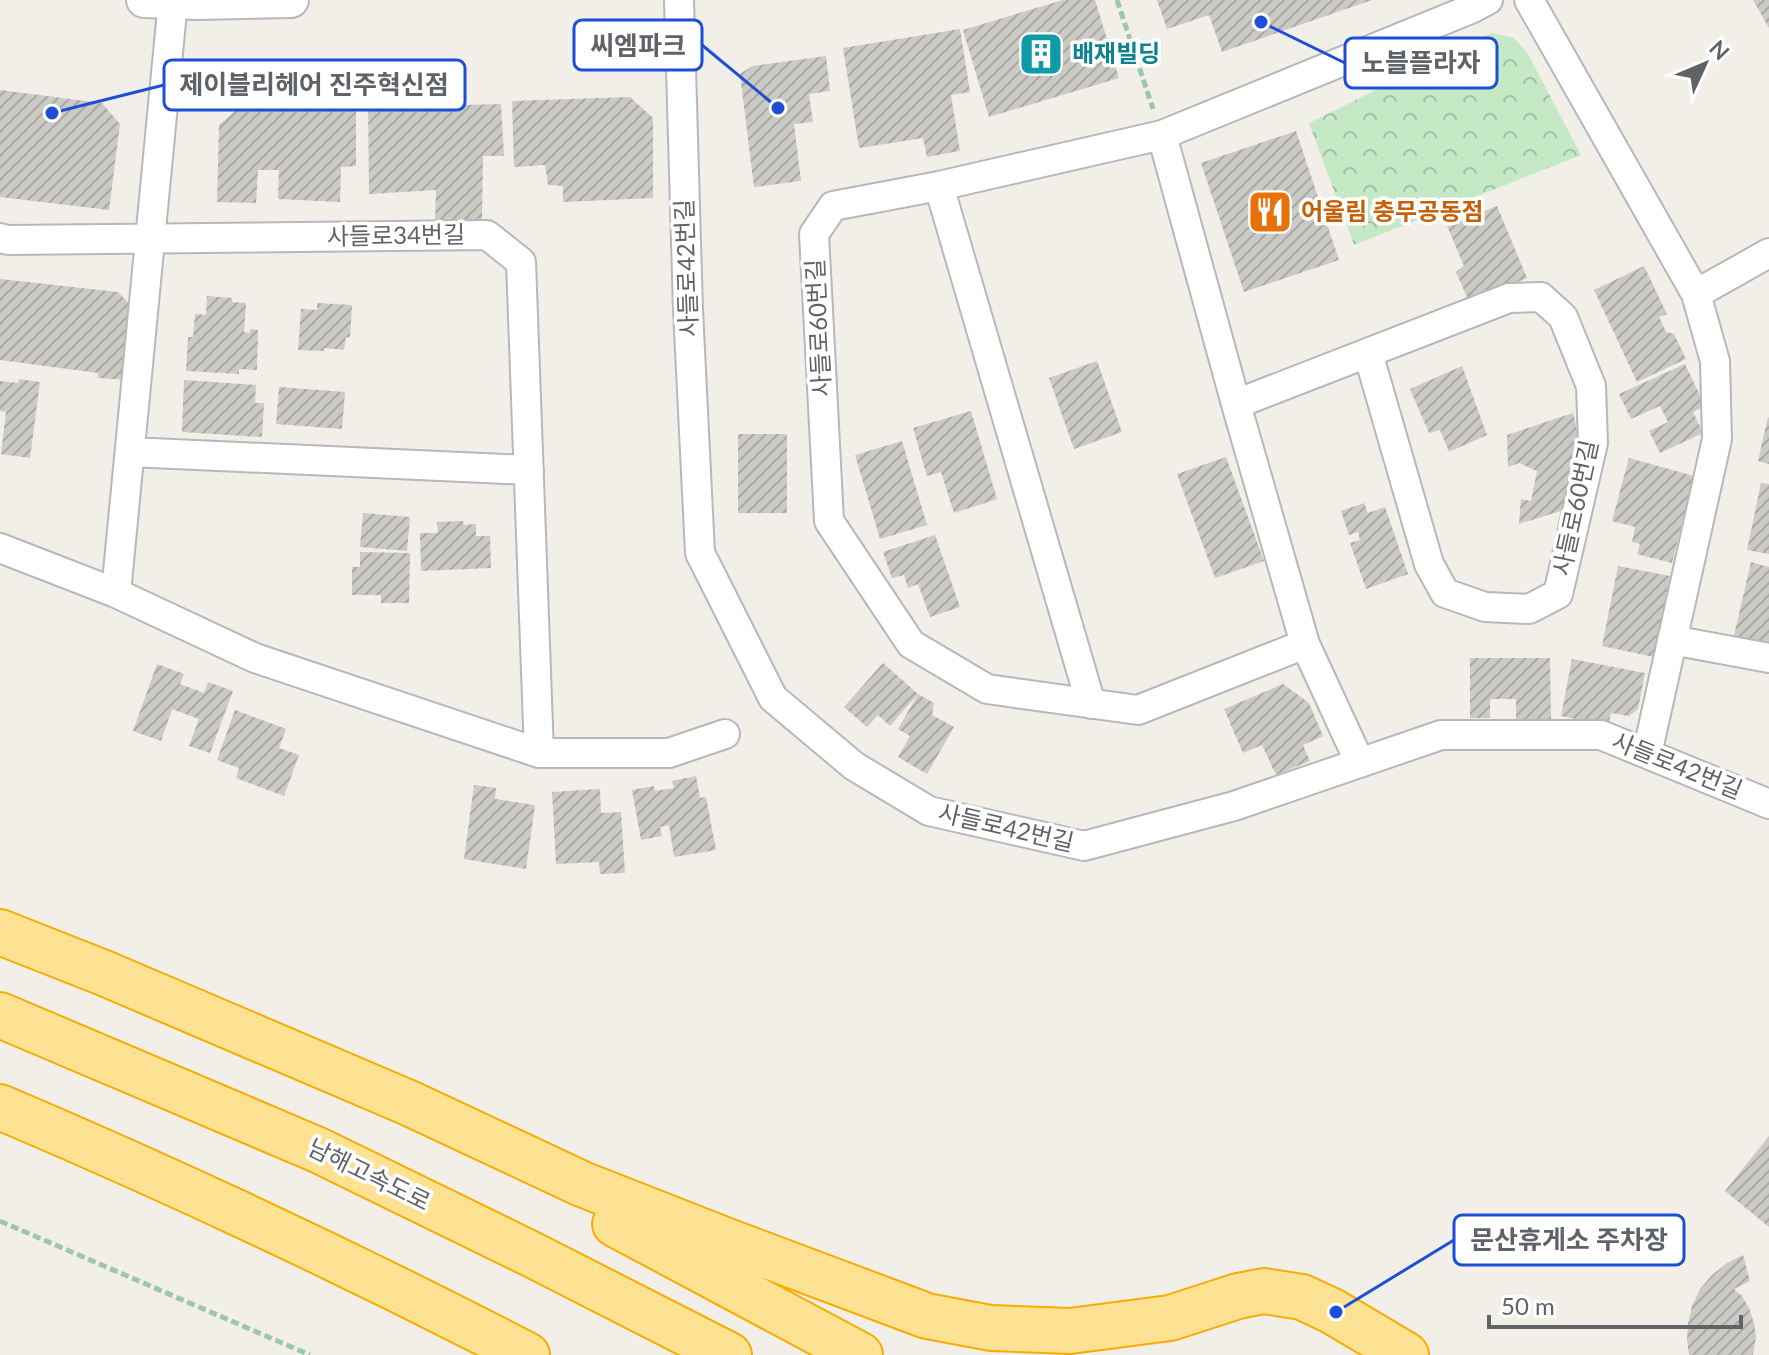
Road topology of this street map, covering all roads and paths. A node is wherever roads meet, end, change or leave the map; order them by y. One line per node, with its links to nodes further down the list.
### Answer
1 (291, 0): 6 (street)
2 (679, 0): 26 (street, 사들로42번길)
3 (1117, 0): 7 (path)
4 (1488, 0): 7 (street)
5 (1529, 0): 12 (street)
6 (158, 1): 10 (street)
7 (1162, 135): 8 (street, 사들로60번길); 14 (street)
8 (939, 186): 22 (street); 22 (street, 사들로60번길)
9 (0, 238): 10 (street, 사들로34번길)
10 (150, 239): 15 (street); 16 (street, 사들로34번길)
11 (1769, 253): 12 (street)
12 (1696, 294): 19 (street)
13 (1368, 353): 13 (street, 사들로60번길); 14 (street, 사들로60번길)
14 (1236, 404): 20 (street)
15 (130, 452): 16 (street); 18 (street)
16 (529, 470): 24 (street, 사들로34번길)
17 (0, 548): 18 (street)
18 (116, 593): 24 (street)
19 (1672, 640): 21 (street); 25 (street)
20 (1305, 644): 22 (street, 사들로60번길); 26 (street)
21 (1769, 658)
22 (1091, 704)
23 (725, 734): 24 (street)
24 (539, 753)
25 (1647, 754): 26 (street, 사들로42번길); 27 (street, 사들로42번길)
26 (1360, 763)
27 (1769, 804)
28 (0, 932): 29 (highway)
29 (189, 1009): 36 (highway); 37 (highway)
30 (0, 1015): 35 (highway, 남해고속도로)
31 (0, 1107): 34 (highway)
32 (0, 1221): 33 (path)
33 (310, 1355)
34 (527, 1355)
35 (729, 1355)
36 (860, 1355)
37 (1406, 1355)

